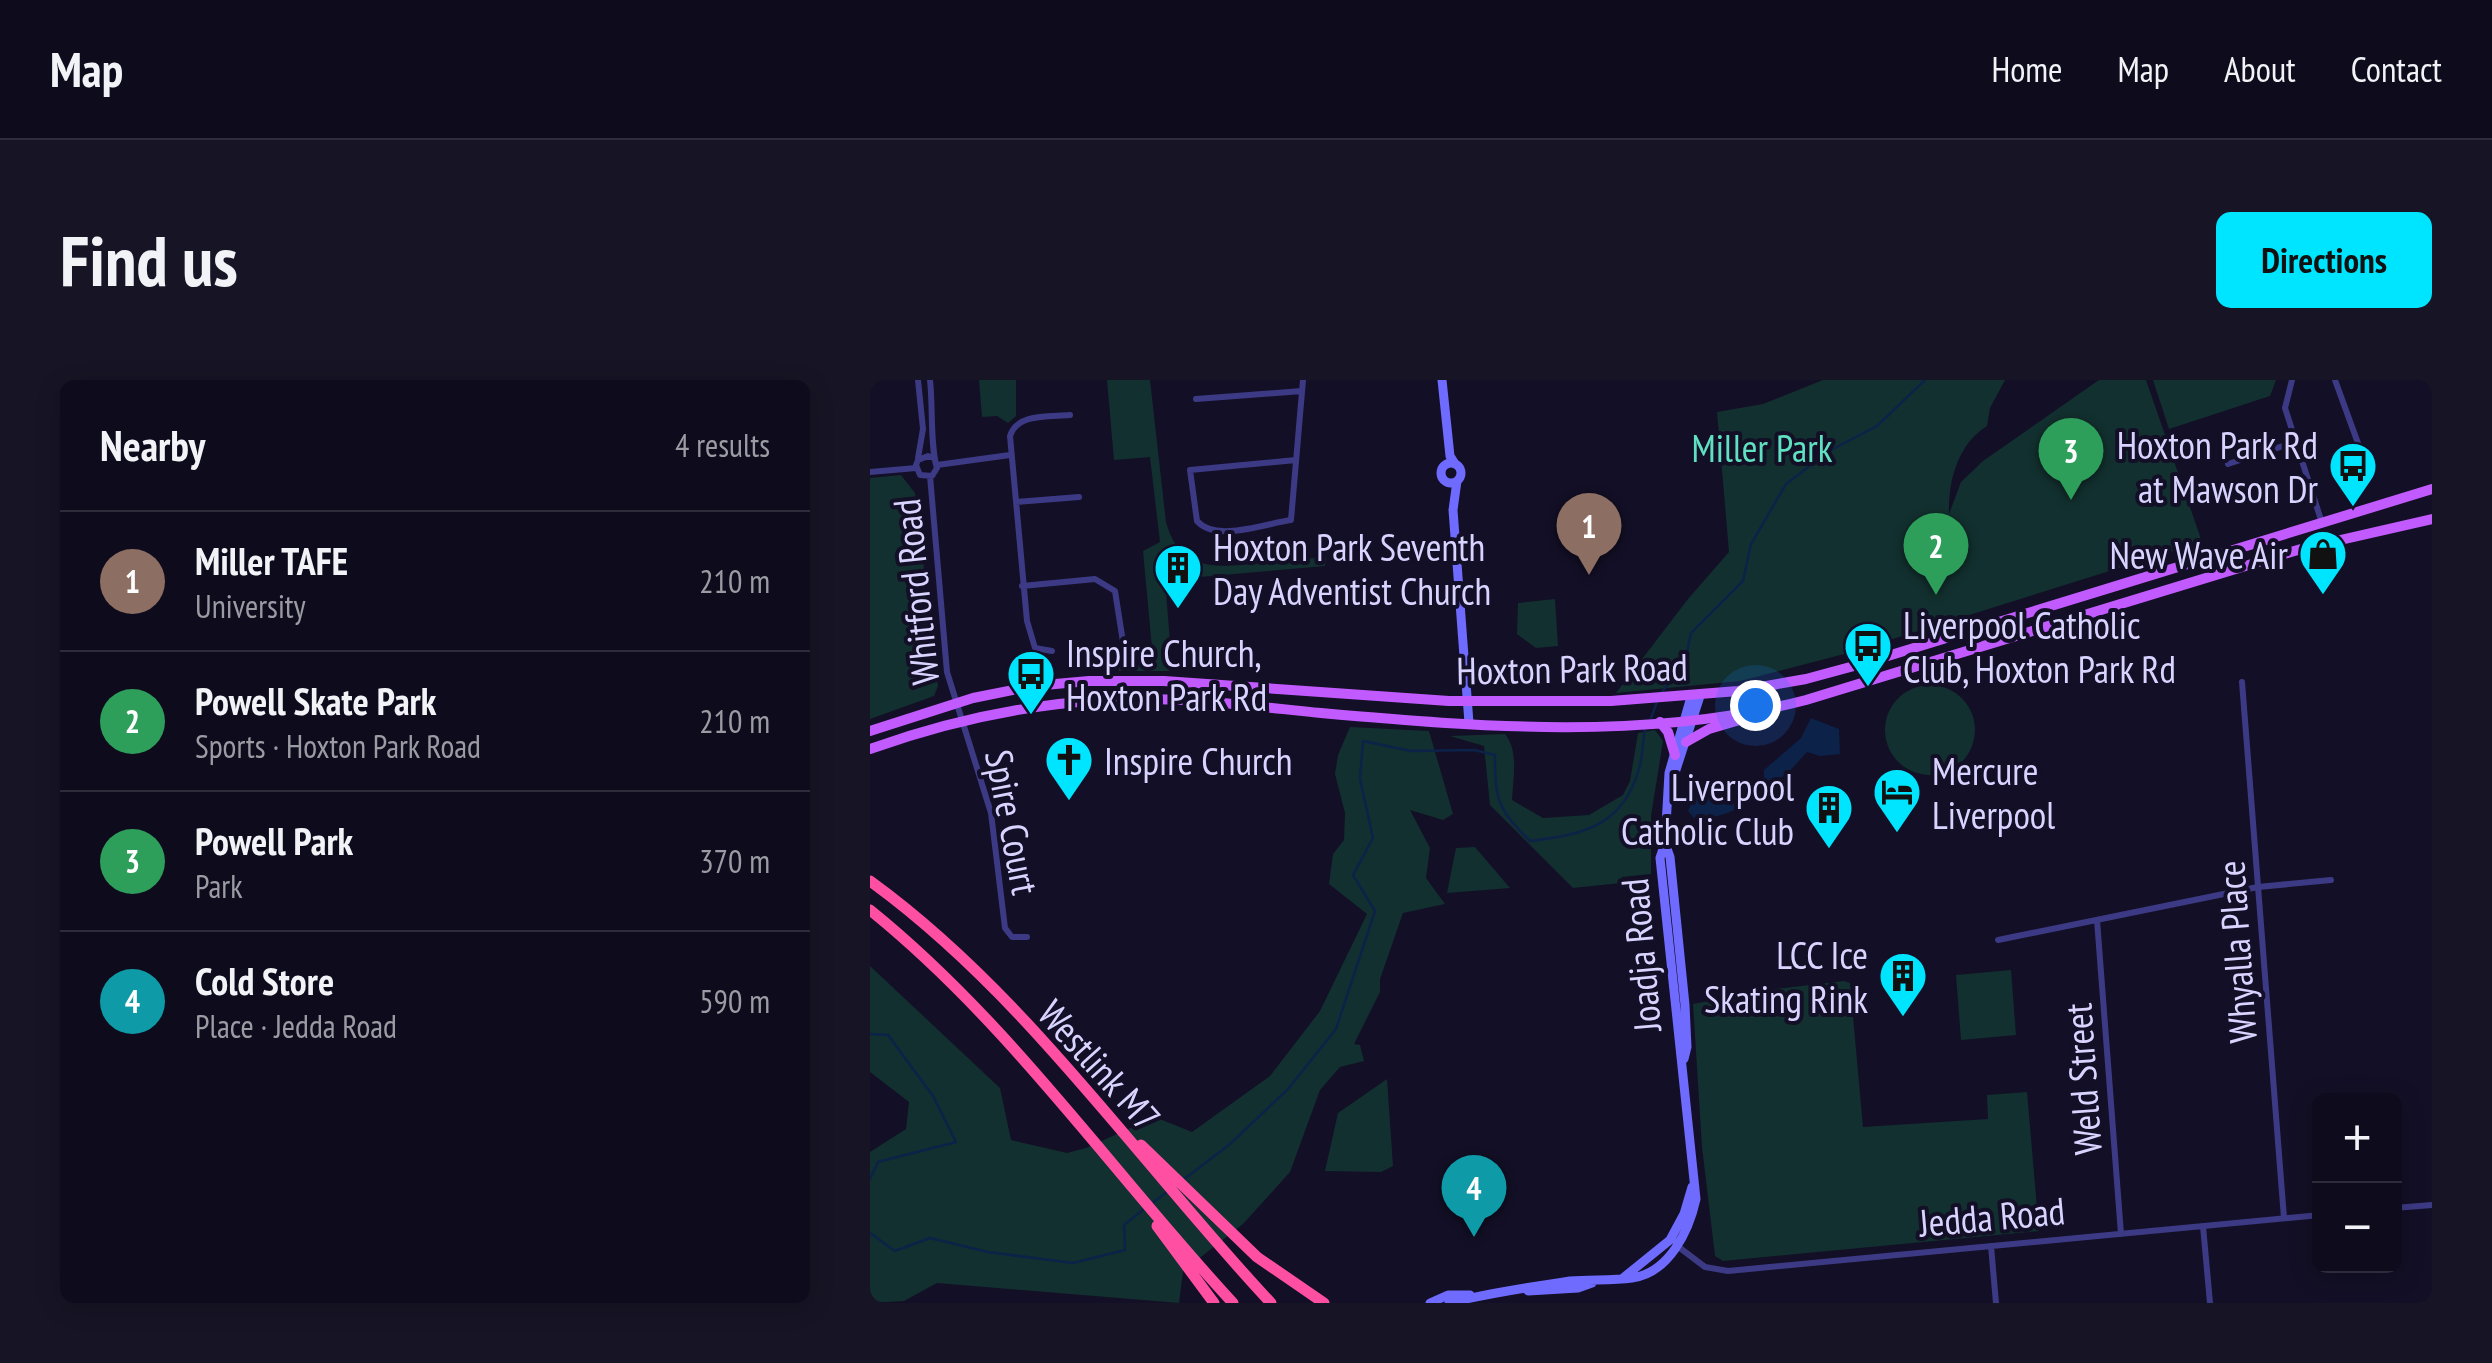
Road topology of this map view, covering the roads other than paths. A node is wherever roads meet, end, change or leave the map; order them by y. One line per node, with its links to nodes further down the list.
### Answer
1 (918, 380): 15 (street, Whitford Road)
2 (930, 380): 14 (street, Whitford Road)
3 (1303, 380): 7 (street)
4 (1444, 380): 17 (main road)
5 (2292, 380): 10 (street)
6 (2335, 380): 11 (street)
7 (1302, 391): 8 (street); 13 (street)
8 (1196, 399)
9 (1070, 415): 12 (street)
10 (2295, 442): 16 (street); 27 (street)
11 (2359, 446)
12 (1011, 455): 14 (street); 24 (street)
13 (1296, 460): 13 (street)
14 (936, 462): 15 (street); 19 (street)
15 (917, 464): 18 (street); 19 (street)
16 (2228, 464)
17 (1450, 465): 20 (main road); 21 (main road)
18 (870, 472)
19 (930, 476): 34 (street, Whitford Road)
20 (1445, 481): 21 (main road); 25 (main road)
21 (1457, 481): 25 (main road)
22 (2432, 489): 27 (main road, Hoxton Park Road)
23 (1078, 497): 24 (street)
24 (1016, 502): 28 (street)
25 (1453, 510): 33 (main road)
26 (2432, 519): 35 (main road, Hoxton Park Road)
27 (2322, 522): 32 (main road, Hoxton Park Road)
28 (1022, 586): 29 (street); 30 (street)
29 (1123, 642)
30 (1052, 651)
31 (2242, 682): 47 (street, Whyalla Place)
32 (1695, 696): 33 (main road, Hoxton Park Road); 36 (main road, Joadja Road)
33 (1468, 701): 34 (main road, Hoxton Park Road); 38 (main road)
34 (955, 703): 37 (street, Spire Court); 40 (main road, Hoxton Park Road)
35 (1791, 704): 36 (main road, Hoxton Park Road); 41 (main road)
36 (1688, 720): 39 (main road, Hoxton Park Road); 41 (main road, Joadja Road); 43 (main road, Joadja Road)
37 (962, 722): 38 (main road, Hoxton Park Road); 42 (main road, Hoxton Park Road); 50 (street, Spire Court)
38 (1469, 723): 39 (main road, Hoxton Park Road)
39 (1662, 723): 43 (main road)
40 (870, 731)
41 (1686, 742): 44 (main road, Joadja Road)
42 (870, 749)
43 (1674, 756): 44 (main road, Joadja Road)
44 (1670, 785): 59 (main road, Joadja Road)
45 (2331, 880): 47 (street)
46 (870, 881): 52 (highway, Westlink M7)
47 (2258, 887): 49 (street); 56 (street, Whyalla Place)
48 (870, 910): 61 (highway, Westlink M7)
49 (2097, 920): 51 (street); 58 (street, Weld Street)
50 (1027, 936)
51 (1998, 940)
52 (1091, 1097): 64 (highway, Westlink M7); 65 (highway)
53 (2432, 1205): 54 (street)
54 (2402, 1207)
55 (2312, 1216): 56 (street, Jedda Road)
56 (2284, 1218): 57 (street, Jedda Road)
57 (2203, 1226): 58 (street, Jedda Road); 69 (street)
58 (2122, 1234): 60 (street, Jedda Road)
59 (1674, 1243): 60 (street, Jedda Road); 62 (main road)
60 (1991, 1246): 68 (street)
61 (1214, 1296): 63 (highway, Westlink M7)
62 (1472, 1296): 66 (main road); 67 (main road)
63 (1233, 1303)
64 (1271, 1303)
65 (1324, 1303)
66 (1430, 1303)
67 (1448, 1303)
68 (1996, 1303)
69 (2210, 1303)

